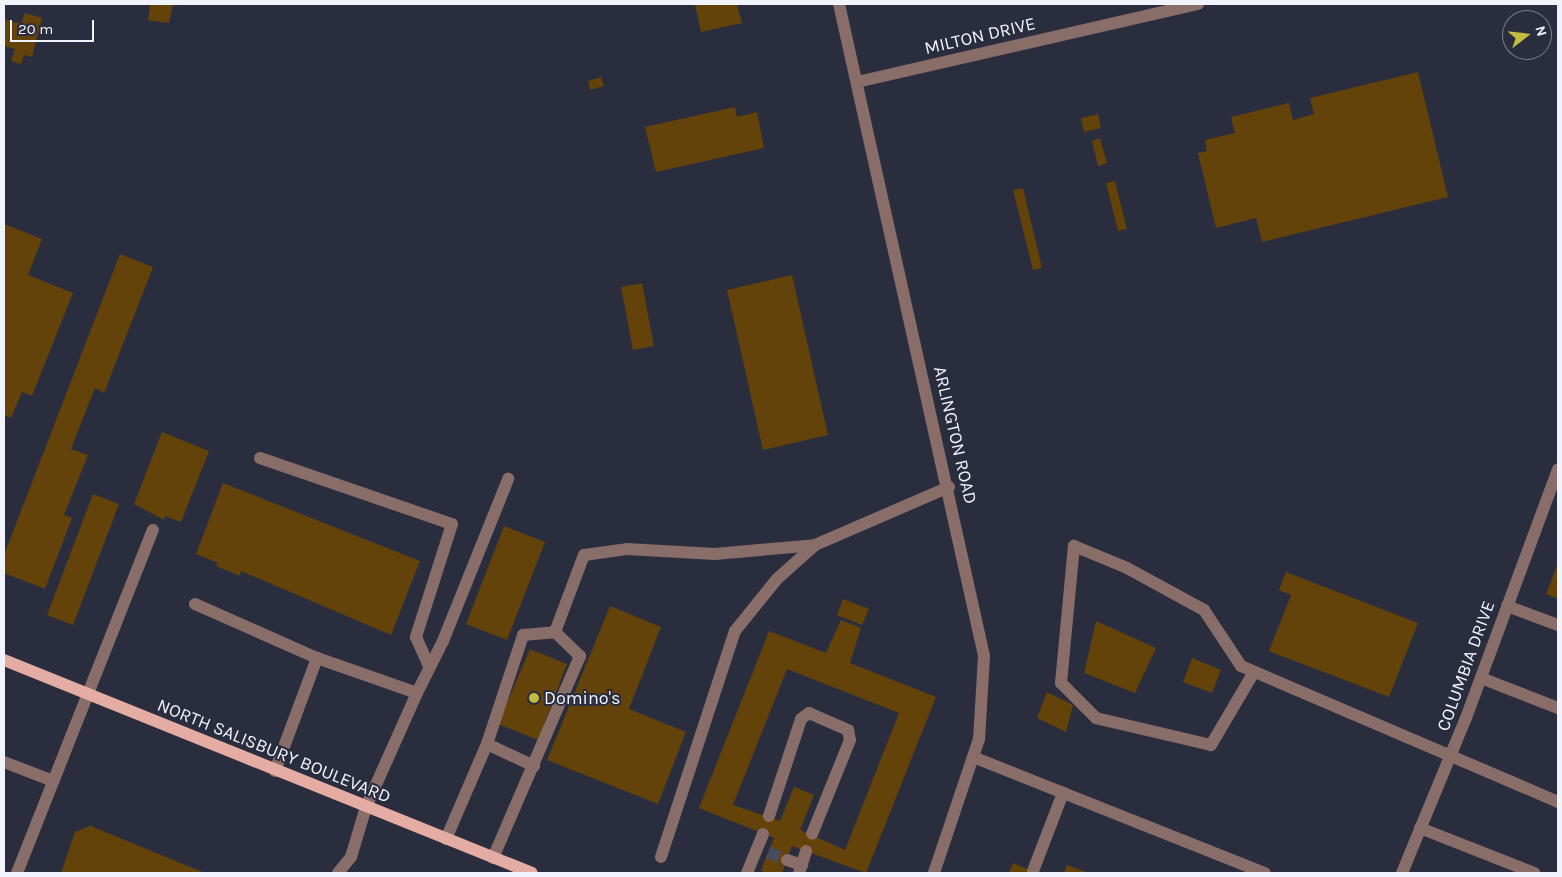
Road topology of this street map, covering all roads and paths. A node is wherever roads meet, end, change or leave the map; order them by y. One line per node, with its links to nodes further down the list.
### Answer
1 (839, 4): 3 (street, ARLINGTON ROAD)
2 (1198, 4): 3 (street, MILTON DRIVE)
3 (857, 82): 7 (street, ARLINGTON ROAD)
4 (260, 458): 16 (street)
5 (1558, 469): 11 (street, COLUMBIA DRIVE)
6 (508, 479): 16 (street)
7 (949, 487): 9 (street); 23 (street, ARLINGTON ROAD)
8 (153, 530): 20 (street)
9 (815, 545): 13 (street); 38 (street)
10 (195, 604): 14 (street)
11 (1507, 606): 12 (street); 18 (street, COLUMBIA DRIVE)
12 (1558, 625)
13 (556, 632): 22 (street); 26 (street)
14 (316, 658): 19 (street); 27 (street)
15 (4, 660): 20 (main road, NORTH SALISBURY BOULEVARD)
16 (428, 664): 19 (street)
17 (1254, 672): 17 (street); 24 (street)
18 (1481, 678): 21 (street); 24 (street, COLUMBIA DRIVE)
19 (417, 693): 31 (street)
20 (84, 694): 27 (main road, NORTH SALISBURY BOULEVARD); 28 (street)
21 (1558, 708)
22 (486, 744): 26 (street); 36 (street)
23 (973, 757): 29 (street); 48 (street, ARLINGTON ROAD)
24 (1450, 759): 30 (street); 33 (street, COLUMBIA DRIVE)
25 (4, 762): 28 (street)
26 (534, 766): 39 (street)
27 (275, 771): 31 (main road, NORTH SALISBURY BOULEVARD)
28 (52, 781): 44 (street)
29 (1063, 793): 43 (street); 49 (street)
30 (1558, 802)
31 (366, 807): 36 (main road, NORTH SALISBURY BOULEVARD); 45 (street)
32 (769, 816): 35 (street)
33 (1420, 828): 50 (street, COLUMBIA DRIVE); 51 (street)
34 (764, 834): 47 (street)
35 (812, 834)
36 (446, 839): 39 (main road, NORTH SALISBURY BOULEVARD)
37 (806, 851): 42 (street)
38 (661, 857)
39 (493, 858): 41 (main road, NORTH SALISBURY BOULEVARD)
40 (787, 860): 42 (street)
41 (511, 869): 46 (main road, NORTH SALISBURY BOULEVARD)
42 (800, 869)
43 (1033, 872)
44 (17, 873)
45 (338, 873)
46 (532, 873)
47 (747, 873)
48 (934, 873)
49 (1265, 873)
50 (1402, 873)
51 (1534, 873)

